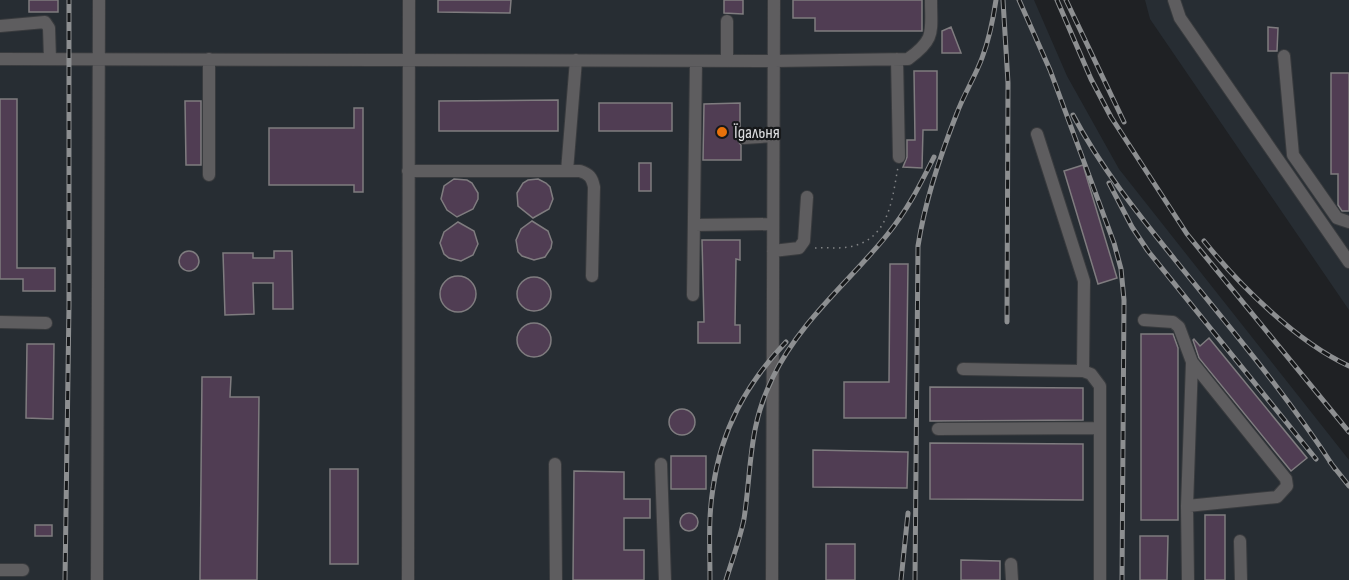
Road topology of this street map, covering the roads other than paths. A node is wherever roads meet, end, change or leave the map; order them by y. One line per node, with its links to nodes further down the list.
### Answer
1 (99, 0): 11 (lane)
2 (409, 0): 14 (lane)
3 (774, 0): 18 (lane)
4 (931, 0): 12 (lane)
5 (1174, 0): 31 (lane)
6 (727, 21): 17 (lane)
7 (0, 27): 10 (lane)
8 (1284, 56): 27 (lane)
9 (0, 58): 10 (lane)
10 (50, 59): 11 (lane)
11 (99, 59): 13 (lane); 49 (lane)
12 (897, 59): 18 (lane); 22 (lane)
13 (209, 60): 14 (lane); 25 (lane)
14 (408, 60): 15 (lane); 23 (lane)
15 (576, 60): 16 (lane); 24 (lane)
16 (696, 60): 17 (lane); 29 (lane)
17 (727, 61): 18 (lane)
18 (774, 61): 20 (lane)
19 (1037, 134): 39 (lane)
20 (774, 136): 21 (lane); 28 (lane)
21 (744, 138)
22 (899, 157)
23 (408, 171): 24 (lane); 50 (lane)
24 (567, 171): 32 (lane)
25 (209, 175)
26 (807, 196): 30 (lane)
27 (1349, 222)
28 (773, 224): 29 (lane); 30 (lane)
29 (694, 225): 33 (lane)
30 (773, 251): 53 (lane)
31 (1349, 262)
32 (592, 276)
33 (693, 295)
34 (1144, 320): 37 (lane)
35 (0, 322): 36 (lane)
36 (46, 322)
37 (1192, 362): 44 (lane); 44 (lane)
38 (963, 369): 39 (lane)
39 (1083, 371): 40 (lane)
40 (1100, 428): 41 (lane); 55 (lane)
41 (938, 429)
42 (555, 464): 51 (lane)
43 (661, 464): 52 (lane)
44 (1187, 506): 56 (lane)
45 (1240, 541): 57 (lane)
46 (1011, 564): 54 (lane)
47 (0, 570): 48 (lane)
48 (23, 570)
49 (97, 580)
50 (408, 580)
51 (556, 580)
52 (665, 580)
53 (772, 580)
54 (1012, 580)
55 (1100, 580)
56 (1188, 580)
57 (1240, 580)

